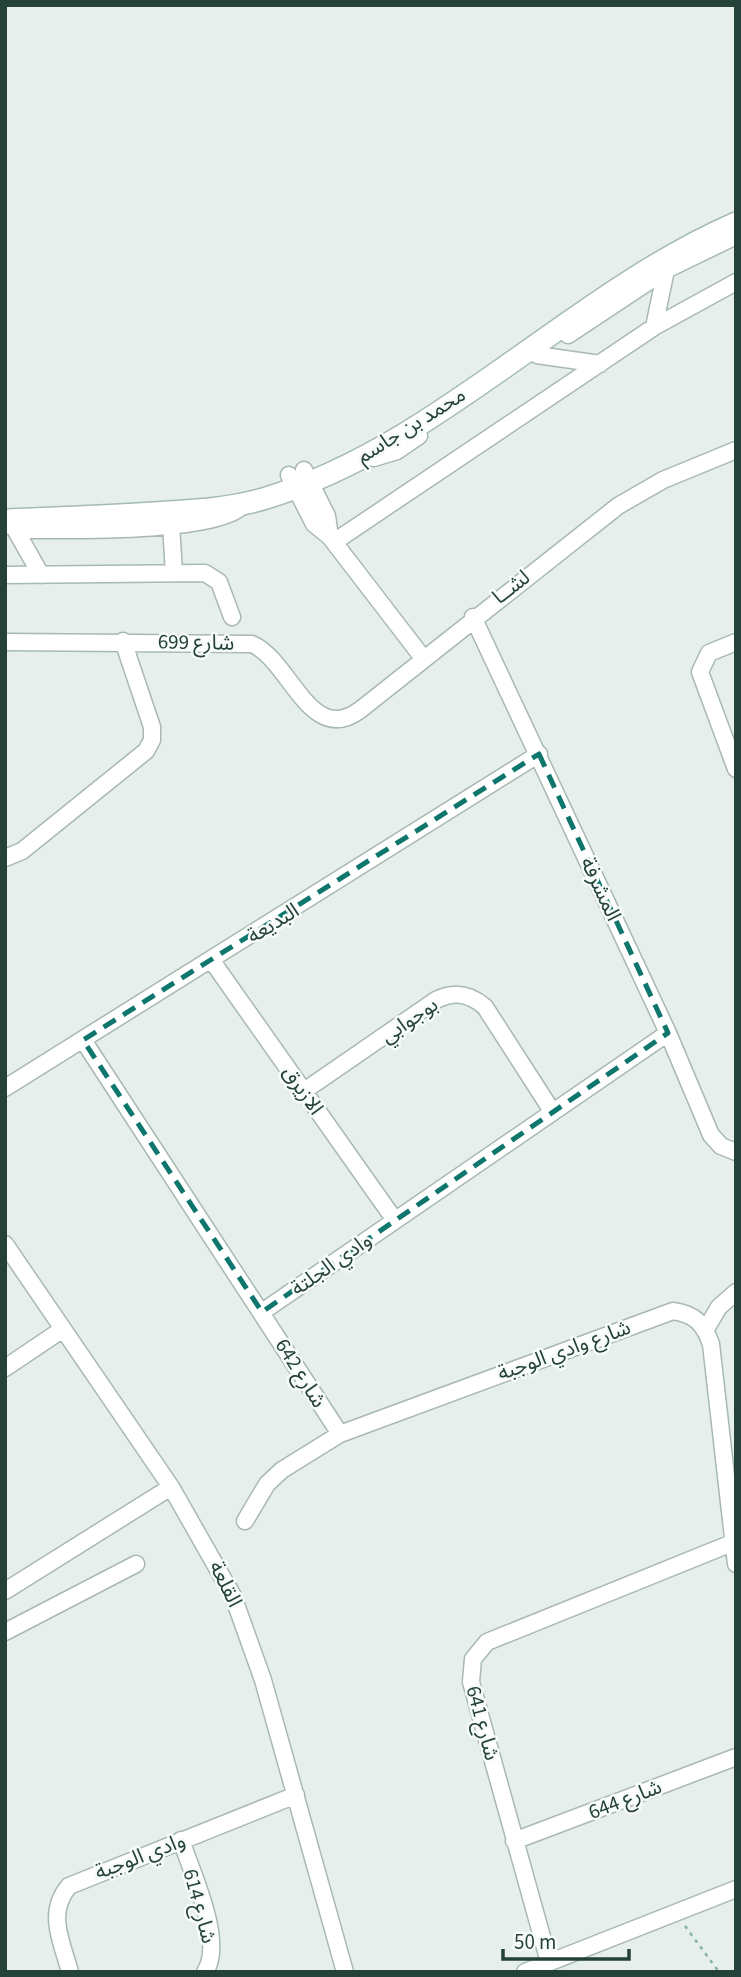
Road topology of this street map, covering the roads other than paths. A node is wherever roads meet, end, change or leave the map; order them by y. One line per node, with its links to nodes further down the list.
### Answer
1 (736, 214): 11 (street, محمد بن جاسم)
2 (736, 223): 10 (street, محمد بن جاسم)
3 (736, 236): 4 (street)
4 (666, 270): 6 (street); 7 (street)
5 (736, 282): 6 (street)
6 (654, 327): 8 (street)
7 (537, 355): 8 (street); 10 (street)
8 (600, 364): 15 (street)
9 (736, 450): 20 (street, لشــا)
10 (361, 459): 11 (street, محمد بن جاسم)
11 (299, 478): 12 (street, محمد بن جاسم); 13 (street, محمد بن جاسم); 15 (street)
12 (244, 503): 13 (street, محمد بن جاسم); 14 (street)
13 (8, 521): 14 (street); 18 (street)
14 (171, 525): 16 (street)
15 (332, 539): 24 (street)
16 (174, 573): 18 (street); 19 (street)
17 (5, 575): 18 (street)
18 (41, 575)
19 (232, 617)
20 (473, 617): 24 (street, لشــا); 25 (street, المشرفة)
21 (123, 641): 22 (street, شارع 699); 24 (street, شارع 699); 27 (street, شارع 699)
22 (5, 642)
23 (736, 642): 26 (street)
24 (423, 657)
25 (539, 754): 28 (street, البديعة); 29 (street, المشرفة)
26 (736, 769)
27 (5, 858)
28 (212, 961): 30 (street, البديعة); 32 (street, الازيرق)
29 (668, 1033): 33 (street, وادي الجلتة); 34 (street, المشرفة)
30 (83, 1040): 31 (street, البديعة); 38 (street)
31 (5, 1088)
32 (304, 1091): 33 (street, بوجوابي); 35 (street, الازيرق)
33 (552, 1111): 35 (street, وادي الجلتة)
34 (736, 1152)
35 (394, 1219): 38 (street, وادي الجلتة)
36 (5, 1244): 39 (street, القلعة)
37 (736, 1292): 40 (street)
38 (262, 1312): 42 (street, شارع 642)
39 (63, 1329): 41 (street); 43 (street, القلعة)
40 (706, 1329): 42 (street, شارع وادي الوجبة); 45 (street)
41 (5, 1368)
42 (340, 1434): 44 (street, شارع وادي الوجبة)
43 (171, 1487): 48 (street); 51 (street, القلعة)
44 (245, 1521)
45 (732, 1543): 47 (street); 53 (street, شارع 641)
46 (136, 1564): 49 (street)
47 (736, 1564)
48 (5, 1591)
49 (5, 1632)
50 (736, 1757): 53 (street, شارع 644)
51 (296, 1796): 52 (street, وادي الوجبة); 58 (street, القلعة)
52 (181, 1840): 56 (street, وادي الوجبة); 57 (street, شارع 614)
53 (514, 1841): 55 (street, شارع 641)
54 (736, 1889): 55 (street)
55 (549, 1962): 59 (street)
56 (70, 1972)
57 (205, 1972)
58 (345, 1972)
59 (525, 1972)

